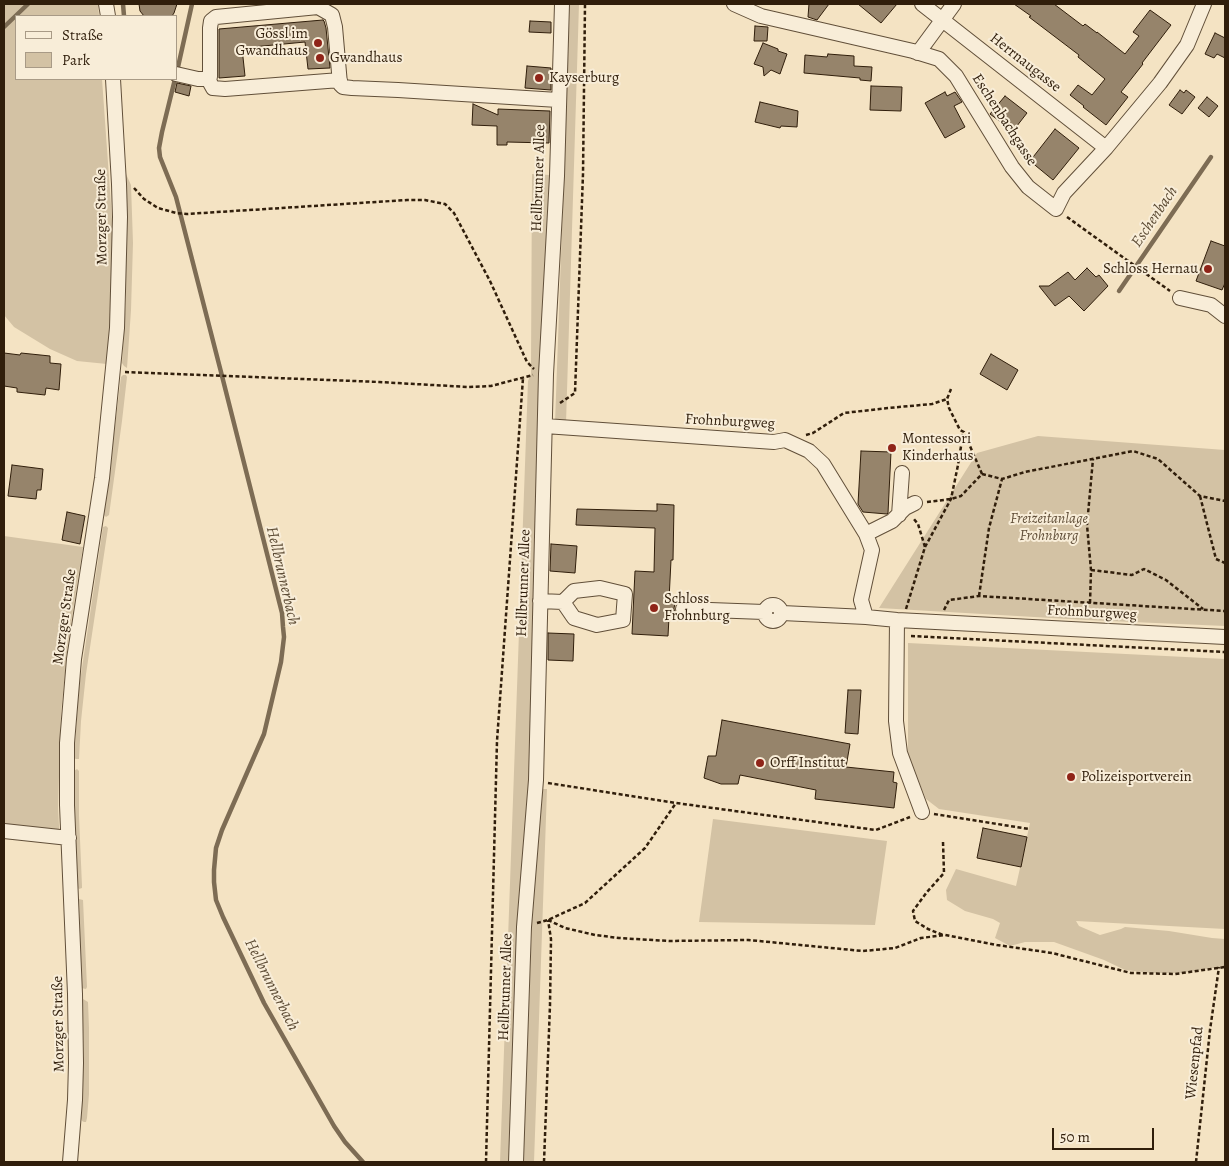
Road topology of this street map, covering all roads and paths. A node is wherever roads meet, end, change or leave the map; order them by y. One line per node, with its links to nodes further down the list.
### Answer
1 (562, 4): 13 (street, Hellbrunner Allee)
2 (585, 4): 24 (path)
3 (734, 4): 8 (street, Eschenbachgasse)
4 (922, 4): 7 (street, Herrnaugasse)
5 (954, 4): 7 (street)
6 (1204, 4): 14 (street)
7 (943, 19): 8 (street); 14 (street, Herrnaugasse)
8 (918, 53): 16 (street, Eschenbachgasse)
9 (178, 74): 10 (street)
10 (208, 79): 12 (street); 12 (street)
11 (113, 80): 19 (street, Morzger Straße)
12 (340, 80): 13 (street)
13 (558, 100): 20 (street, Hellbrunner Allee)
14 (1106, 148): 16 (street)
15 (133, 187): 20 (path)
16 (1056, 209): 17 (path)
17 (1180, 298): 18 (street)
18 (1225, 316)
19 (114, 372): 21 (path); 57 (street, Morzger Straße)
20 (546, 374): 21 (path); 24 (street, Hellbrunner Allee)
21 (523, 378): 65 (path)
22 (951, 389): 23 (path)
23 (948, 399): 25 (path); 26 (path)
24 (546, 419): 26 (street, Frohnburgweg); 40 (street, Hellbrunner Allee)
25 (964, 432): 29 (path); 32 (path)
26 (785, 440): 35 (street, Frohnburgweg)
27 (1093, 459): 30 (path); 31 (path); 38 (path)
28 (902, 473): 34 (street)
29 (982, 474): 30 (path); 32 (path)
30 (1002, 479): 39 (path)
31 (1200, 496): 33 (path); 37 (path)
32 (951, 500): 34 (path); 36 (path)
33 (1225, 501)
34 (906, 509): 35 (street); 36 (path)
35 (866, 534): 46 (street, Frohnburgweg)
36 (925, 547): 47 (path)
37 (1225, 563)
38 (1091, 570): 42 (path); 44 (path)
39 (978, 596): 42 (path); 48 (path)
40 (540, 601): 41 (street); 52 (street, Hellbrunner Allee)
41 (563, 602)
42 (1090, 603): 44 (path)
43 (683, 609): 46 (street)
44 (1204, 610): 45 (path)
45 (1225, 611)
46 (866, 617): 47 (street, Frohnburgweg)
47 (901, 620): 48 (street, Frohnburgweg); 49 (street)
48 (938, 622): 50 (street, Frohnburgweg)
49 (897, 636): 51 (path); 54 (street)
50 (1225, 637)
51 (1225, 652)
52 (536, 780): 53 (path); 60 (street, Hellbrunner Allee)
53 (676, 803): 54 (path); 59 (path)
54 (922, 812): 55 (path)
55 (1029, 829)
56 (4, 831): 57 (street)
57 (69, 838): 64 (street, Morzger Straße)
58 (943, 842): 61 (path)
59 (548, 920): 60 (path); 61 (path); 67 (path)
60 (524, 927): 66 (street, Hellbrunner Allee)
61 (945, 935): 62 (path)
62 (1219, 967): 63 (path); 68 (path, Wiesenpfad)
63 (1225, 967)
64 (70, 1162)
65 (486, 1162)
66 (516, 1162)
67 (544, 1162)
68 (1196, 1162)

